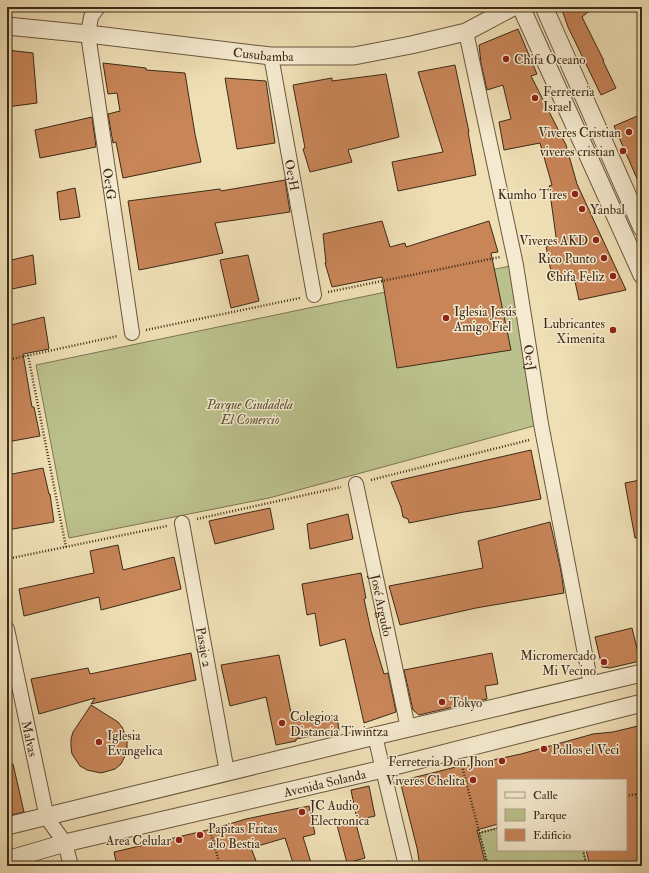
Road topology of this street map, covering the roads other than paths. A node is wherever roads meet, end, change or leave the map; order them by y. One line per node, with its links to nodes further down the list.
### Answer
1 (98, 7): 7 (street)
2 (513, 7): 6 (street, Cusubamba)
3 (521, 7): 10 (street)
4 (544, 7): 9 (street)
5 (7, 26): 7 (street, Cusubamba)
6 (466, 32): 8 (street, Cusubamba); 17 (street, Oe3J)
7 (88, 34): 8 (street, Cusubamba); 12 (street, Oe3G)
8 (271, 56): 11 (street, Oe3H)
9 (642, 228)
10 (642, 275)
11 (314, 295)
12 (132, 333)
13 (356, 484): 19 (street, José Argudo)
14 (182, 523): 22 (street, Pasaje 2)
15 (7, 629): 23 (street, Malvas)
16 (642, 673): 17 (street)
17 (591, 685): 19 (street)
18 (642, 703): 21 (street, Avenida Solanda)
19 (408, 728): 20 (street)
20 (375, 736): 21 (street); 22 (street)
21 (383, 769): 25 (street, Avenida Solanda); 28 (street)
22 (227, 772): 23 (street)
23 (46, 818): 24 (street); 25 (street, Malvas)
24 (7, 826)
25 (65, 843): 26 (street, Avenida Solanda); 27 (street)
26 (7, 860)
27 (71, 866)
28 (406, 866)

